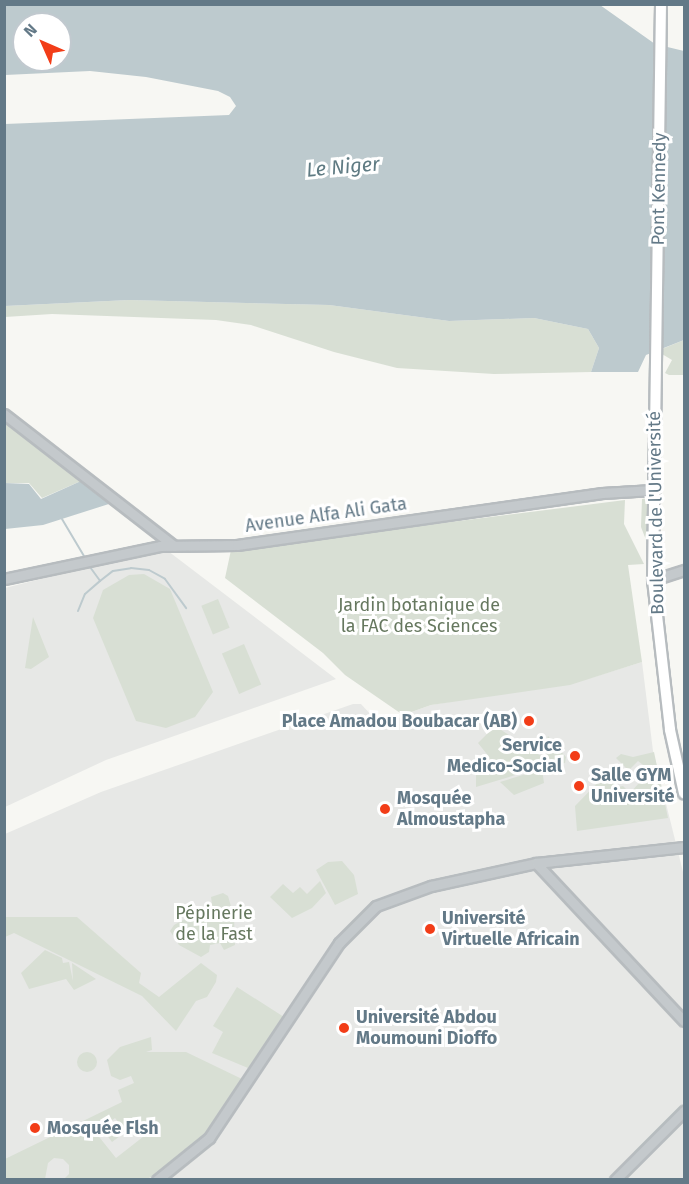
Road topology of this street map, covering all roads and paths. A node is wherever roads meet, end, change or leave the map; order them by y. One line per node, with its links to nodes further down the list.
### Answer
1 (661, 4): 2 (main road, Pont Kennedy)
2 (656, 374): 4 (main road, Boulevard de l'Université)
3 (4, 414): 5 (street)
4 (653, 490): 5 (street, Avenue Alfa Ali Gata); 8 (main road, Boulevard de l'Université)
5 (174, 546): 7 (street, Avenue Alfa Ali Gata)
6 (684, 570): 8 (street)
7 (4, 579)
8 (653, 580): 9 (main road, Boulevard de l'Université)
9 (684, 793)
10 (684, 847): 11 (street)
11 (536, 863): 12 (street); 14 (street)
12 (684, 1021)
13 (684, 1111): 15 (street)
14 (157, 1179)
15 (615, 1179)

